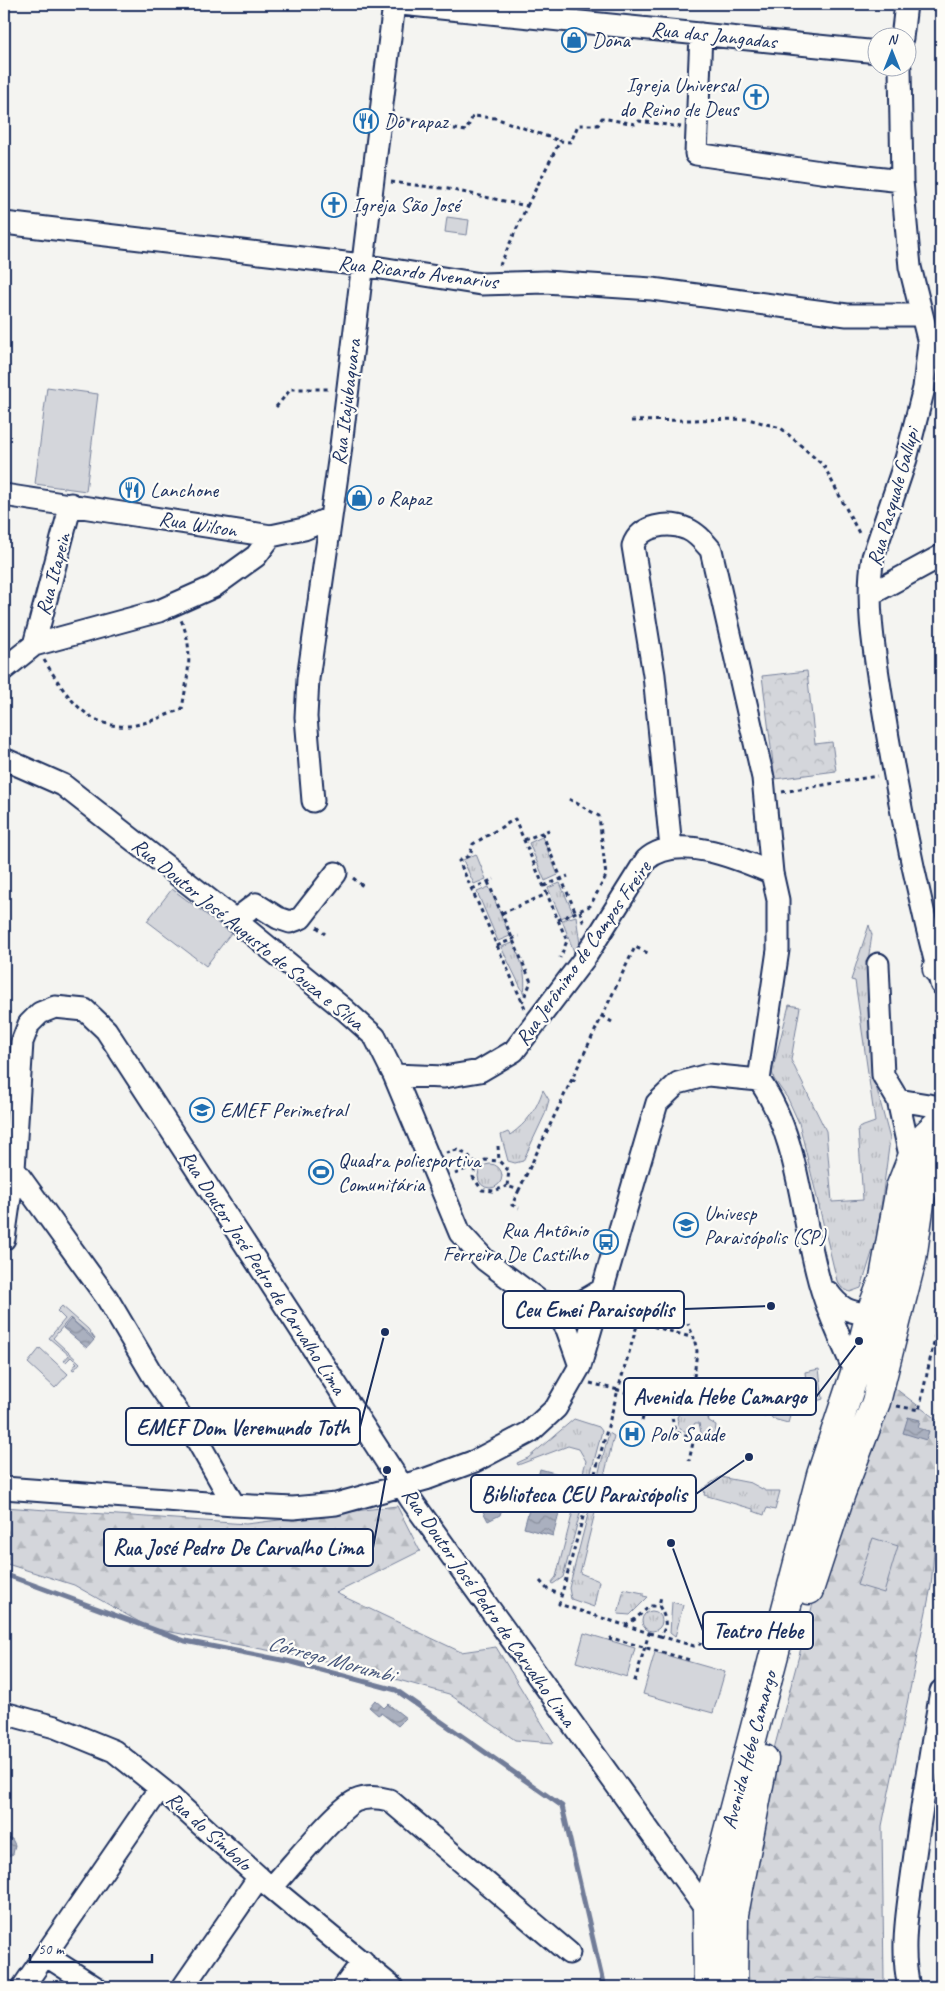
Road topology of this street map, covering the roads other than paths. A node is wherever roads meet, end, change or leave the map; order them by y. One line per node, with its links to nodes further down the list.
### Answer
1 (394, 4): 10 (street, Rua Itajubaquara)
2 (401, 4): 5 (street, Rua das Jangadas)
3 (906, 4): 4 (street)
4 (903, 28)
5 (701, 34): 6 (street, Rua das Jangadas); 8 (street)
6 (868, 51)
7 (900, 78): 8 (street, Rua Pasquale Gallupi)
8 (902, 181): 11 (street, Rua Pasquale Gallupi)
9 (4, 223): 10 (street, Rua Ricardo Avenarius)
10 (362, 265): 11 (street, Rua Ricardo Avenarius); 14 (street, Rua Itajubaquara)
11 (922, 315): 17 (street, Rua Pasquale Gallupi)
12 (4, 495): 13 (street, Rua Wilson)
13 (71, 504): 15 (street, Rua Wilson); 18 (street, Rua Itapein)
14 (330, 518): 15 (street, Rua Wilson); 21 (street, Rua Itajubaquara)
15 (271, 536): 18 (street)
16 (941, 556): 17 (street)
17 (871, 594): 27 (street, Rua Pasquale Gallupi)
18 (34, 645): 19 (street)
19 (4, 668)
20 (4, 759): 25 (street, Rua Doutor José Augusto de Souza e Silva)
21 (313, 801)
22 (671, 848): 23 (street, Rua Jerônimo de Campos Freire); 23 (street); 28 (street, Rua Jerônimo de Campos Freire)
23 (772, 873): 29 (street)
24 (336, 874): 25 (street)
25 (235, 920): 28 (street, Rua Doutor José Augusto de Souza e Silva)
26 (878, 964): 30 (street)
27 (940, 975)
28 (394, 1076): 39 (street, Rua Doutor José Augusto de Souza e Silva)
29 (758, 1080): 37 (street); 38 (street)
30 (898, 1100): 31 (street); 34 (street)
31 (941, 1107)
32 (941, 1121): 34 (main road, Avenida Hebe Camargo)
33 (941, 1148): 40 (main road, Avenida Hebe Camargo)
34 (911, 1160): 40 (main road, Avenida Hebe Camargo)
35 (14, 1169): 36 (street, Rua Doutor José Pedro de Carvalho Lima); 43 (street, Rua Doutor José Pedro de Carvalho Lima); 45 (street)
36 (4, 1239)
37 (817, 1275): 40 (street); 42 (street)
38 (603, 1290): 39 (street, Rua Doutor José Augusto de Souza e Silva); 41 (street)
39 (539, 1302): 41 (street, Rua Doutor José Augusto de Souza e Silva)
40 (883, 1318): 42 (main road, Avenida Hebe Camargo); 51 (main road, Avenida Hebe Camargo)
41 (576, 1372): 43 (street)
42 (855, 1374): 50 (main road, Avenida Hebe Camargo)
43 (403, 1487): 45 (street); 50 (street, Rua Doutor José Pedro de Carvalho Lima)
44 (4, 1488): 45 (street)
45 (234, 1505)
46 (941, 1691): 62 (street)
47 (4, 1713): 48 (street, Rua do Símbolo)
48 (160, 1788): 49 (street, Rua do Símbolo); 53 (street)
49 (266, 1882): 52 (street); 54 (street, Rua do Símbolo); 57 (street)
50 (707, 1911): 51 (street); 60 (main road, Avenida Hebe Camargo)
51 (734, 1914): 61 (main road, Avenida Hebe Camargo)
52 (569, 1953)
53 (45, 1955): 55 (street); 56 (street)
54 (363, 1961): 58 (street); 59 (street, Rua do Símbolo)
55 (23, 1987)
56 (95, 1987)
57 (183, 1987)
58 (344, 1987)
59 (392, 1987)
60 (708, 1987)
61 (733, 1987)
62 (909, 1987)

